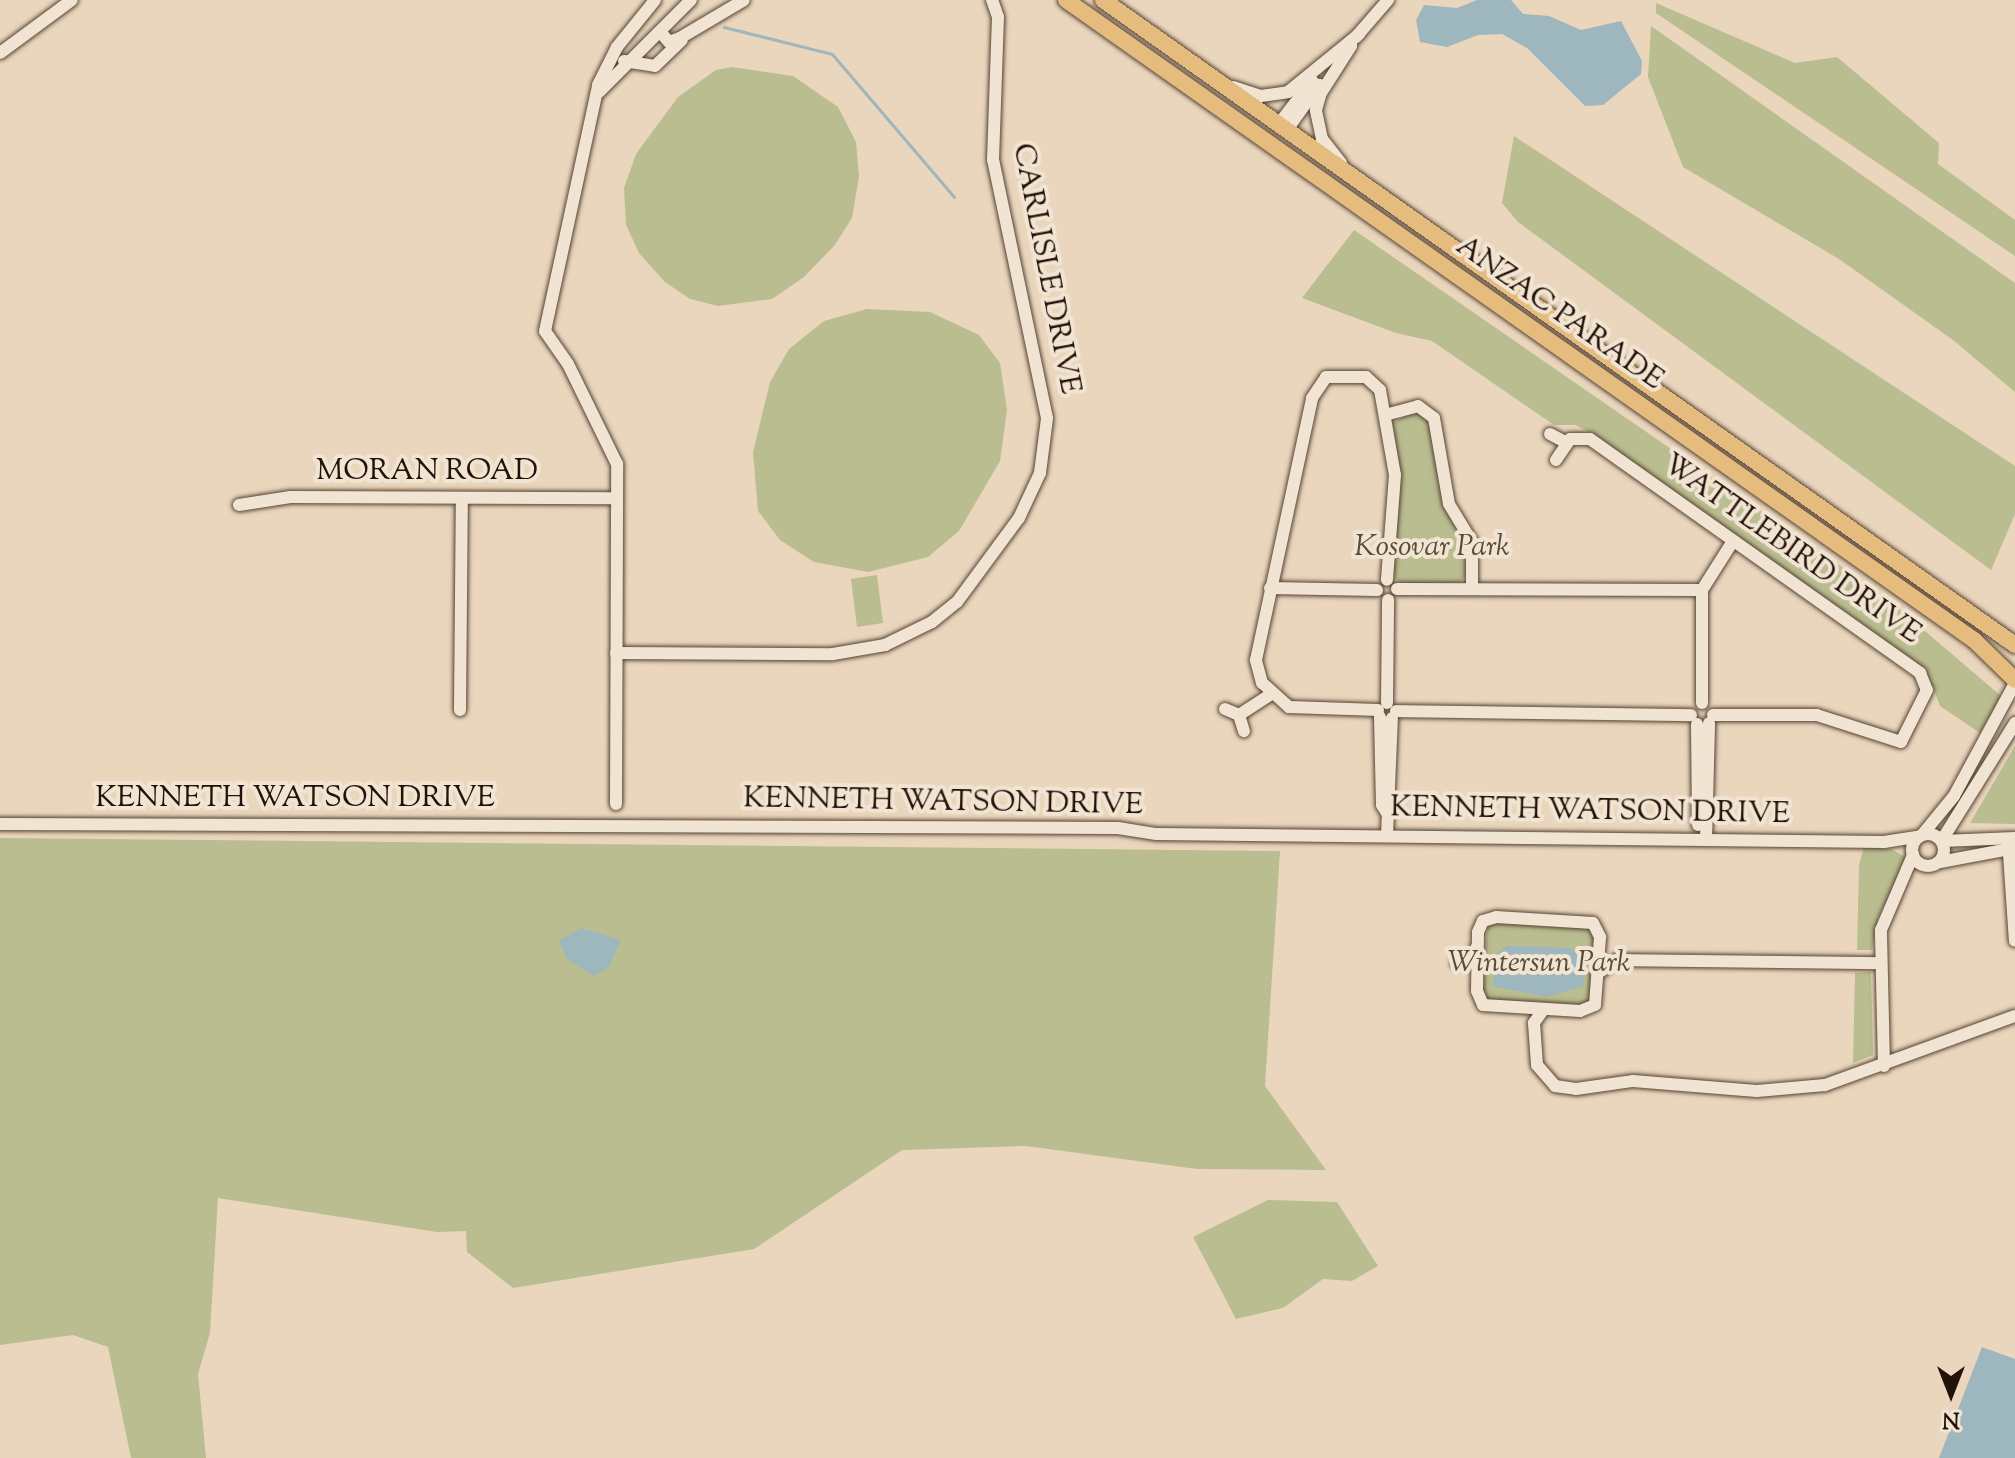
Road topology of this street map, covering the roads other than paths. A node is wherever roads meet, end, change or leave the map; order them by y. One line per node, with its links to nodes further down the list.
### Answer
1 (72, 0): 13 (street)
2 (655, 0): 12 (street)
3 (690, 0): 9 (street)
4 (744, 0): 10 (street)
5 (992, 0): 33 (street, CARLISLE DRIVE)
6 (1066, 0): 18 (main road, ANZAC PARADE)
7 (1103, 0): 15 (main road, ANZAC PARADE)
8 (1388, 0): 11 (street)
9 (662, 34): 10 (street); 14 (street)
10 (687, 35): 14 (street)
11 (1356, 37): 15 (street); 17 (street); 19 (street)
12 (617, 47): 14 (street); 16 (street)
13 (0, 53)
14 (629, 64): 16 (street)
15 (1214, 79): 17 (main road, ANZAC PARADE)
16 (594, 98): 25 (street)
17 (1282, 128): 18 (main road); 19 (main road, ANZAC PARADE)
18 (1271, 144): 35 (main road, ANZAC PARADE)
19 (1355, 179): 32 (main road, ANZAC PARADE)
20 (1385, 415): 28 (street); 29 (street); 30 (street)
21 (1550, 434): 22 (street, WATTLEBIRD DRIVE)
22 (1567, 443): 23 (street); 27 (street, WATTLEBIRD DRIVE)
23 (1556, 460)
24 (462, 498): 25 (street, MORAN ROAD); 26 (street, MORAN ROAD); 38 (street)
25 (617, 498): 33 (street)
26 (239, 505)
27 (1733, 541): 31 (street); 41 (street, WATTLEBIRD DRIVE)
28 (1387, 586): 29 (street); 30 (street); 39 (street)
29 (1270, 588): 36 (street)
30 (1472, 588): 31 (street)
31 (1702, 590): 41 (street)
32 (2015, 645)
33 (616, 653): 44 (street)
34 (2015, 673): 35 (main road)
35 (2015, 682): 48 (street)
36 (1271, 694): 39 (street); 40 (street)
37 (1225, 709): 40 (street)
38 (460, 710)
39 (1387, 712): 41 (street); 47 (street)
40 (1239, 715): 43 (street)
41 (1703, 719): 49 (street)
42 (2015, 723): 45 (street)
43 (1244, 731)
44 (616, 804)
45 (1961, 812): 50 (street); 52 (street)
46 (0, 824): 47 (street, KENNETH WATSON DRIVE)
47 (1387, 835): 49 (street, KENNETH WATSON DRIVE)
48 (1921, 835): 50 (street); 51 (street, KENNETH WATSON DRIVE); 54 (street)
49 (1702, 840): 51 (street, KENNETH WATSON DRIVE)
50 (1942, 841): 52 (street); 55 (street)
51 (1884, 842): 54 (street, KENNETH WATSON DRIVE)
52 (1977, 842): 53 (street)
53 (2012, 843): 55 (street); 57 (street)
54 (1913, 854): 55 (street); 56 (street)
55 (1936, 864): 56 (street)
56 (1903, 879): 61 (street)
57 (2015, 941)
58 (1601, 946): 59 (street); 60 (street); 62 (street)
59 (1477, 947): 63 (street); 63 (street)
60 (1617, 960): 61 (street); 62 (street)
61 (1880, 963): 68 (street)
62 (1600, 973): 65 (street)
63 (1477, 978): 64 (street)
64 (1520, 1010): 65 (street); 67 (street)
65 (1543, 1010): 67 (street)
66 (2015, 1016): 68 (street)
67 (1534, 1026): 68 (street)
68 (1884, 1066)

